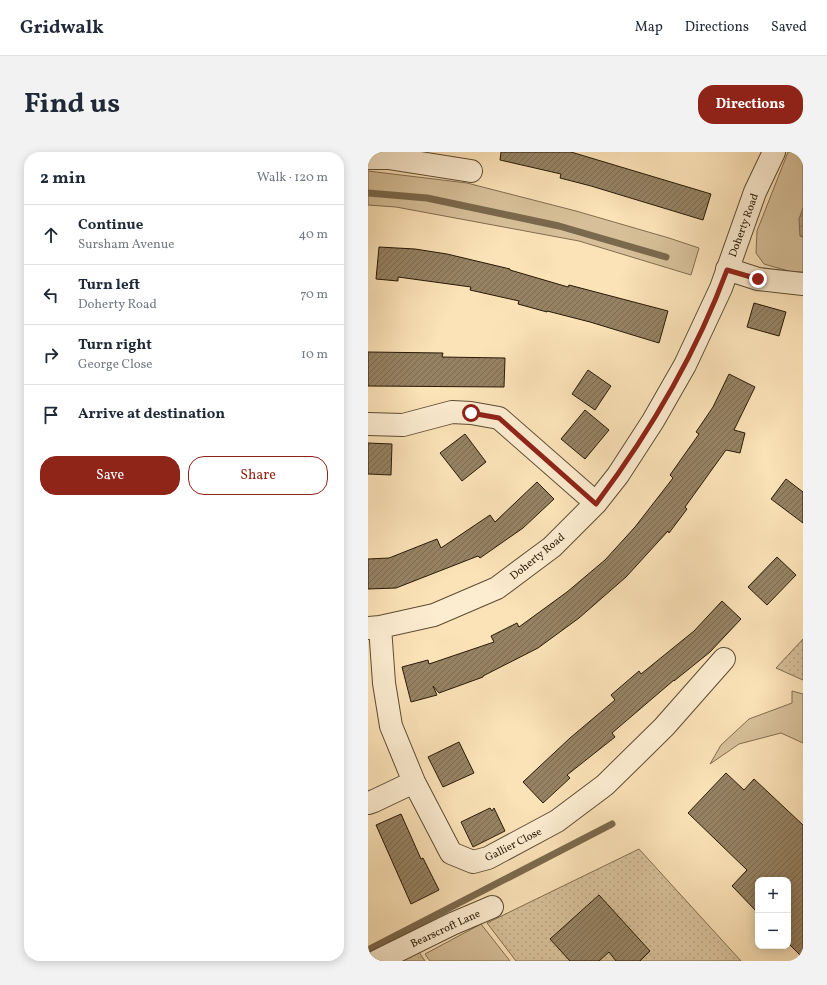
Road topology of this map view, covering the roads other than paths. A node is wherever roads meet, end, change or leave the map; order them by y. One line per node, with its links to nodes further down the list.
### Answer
1 (774, 152): 4 (street, Doherty Road)
2 (382, 156): 3 (street)
3 (472, 171)
4 (727, 270): 5 (street); 7 (street, Doherty Road)
5 (803, 284)
6 (368, 424): 7 (street)
7 (596, 504): 8 (street, Doherty Road)
8 (374, 628): 10 (street, Gallier Close)
9 (724, 659): 10 (street, Gallier Close)
10 (414, 782): 11 (street)
11 (368, 803)
12 (492, 907): 13 (street, Bearscroft Lane)
13 (377, 961)

